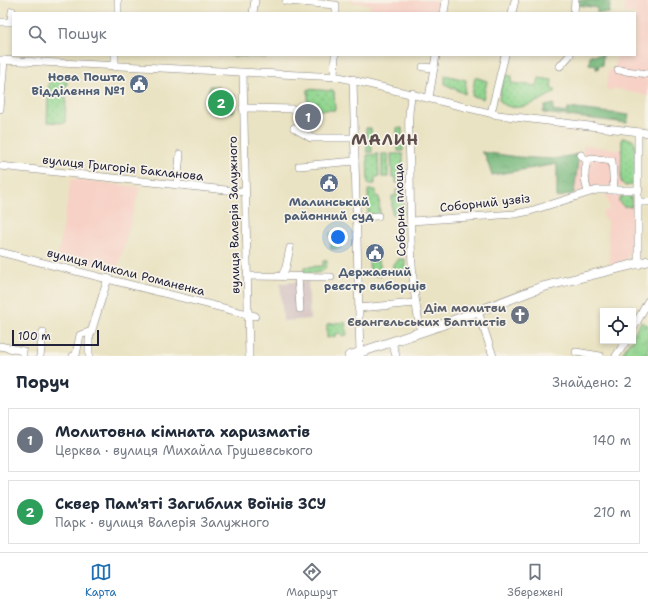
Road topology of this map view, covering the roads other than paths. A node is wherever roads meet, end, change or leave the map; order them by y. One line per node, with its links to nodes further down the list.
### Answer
1 (118, 0): 8 (street)
2 (255, 0): 9 (street)
3 (446, 0): 11 (street)
4 (514, 0): 12 (street)
5 (575, 0): 13 (street)
6 (286, 1): 10 (street)
7 (12, 11): 14 (street)
8 (118, 12)
9 (253, 12)
10 (336, 12)
11 (444, 12)
12 (512, 12)
13 (574, 12)
14 (0, 22)
15 (115, 56): 22 (street)
16 (335, 56): 28 (street)
17 (436, 56): 24 (street)
18 (504, 56): 34 (street)
19 (569, 56): 21 (street)
20 (2, 60): 22 (street); 33 (street)
21 (560, 66)
22 (115, 67): 26 (street)
23 (423, 67): 24 (street)
24 (434, 68): 31 (street)
25 (618, 70): 27 (street)
26 (243, 73): 28 (street); 32 (street, вулиця Валерія Залужного)
27 (648, 74)
28 (334, 77): 29 (street)
29 (353, 79): 30 (street); 39 (street)
30 (412, 93): 31 (street); 55 (street, Соборна площа)
31 (429, 98): 34 (street)
32 (242, 108): 35 (street); 49 (street, вулиця Валерія Залужного)
33 (0, 109)
34 (491, 113): 37 (street)
35 (314, 119)
36 (294, 128): 39 (street)
37 (638, 132): 38 (street); 48 (street)
38 (648, 133)
39 (355, 138): 42 (street)
40 (180, 154): 46 (street)
41 (581, 154): 43 (street)
42 (355, 161): 45 (street); 54 (street)
43 (587, 161): 47 (street); 50 (street)
44 (0, 166): 46 (street, вулиця Григорія Бакланова)
45 (299, 166)
46 (177, 185): 49 (street, вулиця Григорія Бакланова)
47 (610, 190): 48 (street, Соборний узвіз); 50 (street, Соборний узвіз)
48 (639, 190): 51 (street)
49 (244, 192): 60 (street, вулиця Валерія Залужного)
50 (588, 192): 55 (street, Соборний узвіз)
51 (639, 202): 52 (street); 59 (street)
52 (648, 202)
53 (378, 216): 54 (street)
54 (356, 217): 67 (street)
55 (411, 221): 66 (street, Соборна площа)
56 (290, 248): 61 (street)
57 (0, 252): 64 (street, вулиця Миколи Романенка)
58 (648, 261): 59 (main road)
59 (638, 265): 70 (main road)
60 (247, 276): 61 (street); 71 (street, вулиця Валерія Залужного)
61 (282, 276): 62 (street)
62 (298, 276): 63 (street); 68 (street)
63 (331, 276)
64 (108, 278): 69 (street); 71 (street, вулиця Миколи Романенка)
65 (648, 301): 74 (street)
66 (416, 303): 67 (street); 77 (street, Соборна площа)
67 (358, 308): 82 (street)
68 (300, 309)
69 (99, 310): 73 (street); 75 (street)
70 (478, 311): 77 (main road); 90 (street)
71 (247, 314): 72 (street, вулиця Миколи Романенка); 87 (street, вулиця Валерія Залужного)
72 (255, 316)
73 (101, 323)
74 (636, 323)
75 (92, 331): 85 (street); 86 (street)
76 (43, 332): 84 (street)
77 (421, 332): 78 (main road)
78 (392, 342): 82 (main road); 89 (street)
79 (624, 344): 92 (street)
80 (0, 346): 83 (street)
81 (576, 352): 91 (street)
82 (359, 354): 88 (main road)
83 (23, 356)
84 (40, 356)
85 (73, 356)
86 (89, 356)
87 (249, 356)
88 (349, 356)
89 (396, 356)
90 (493, 356)
91 (600, 356)
92 (616, 356)

